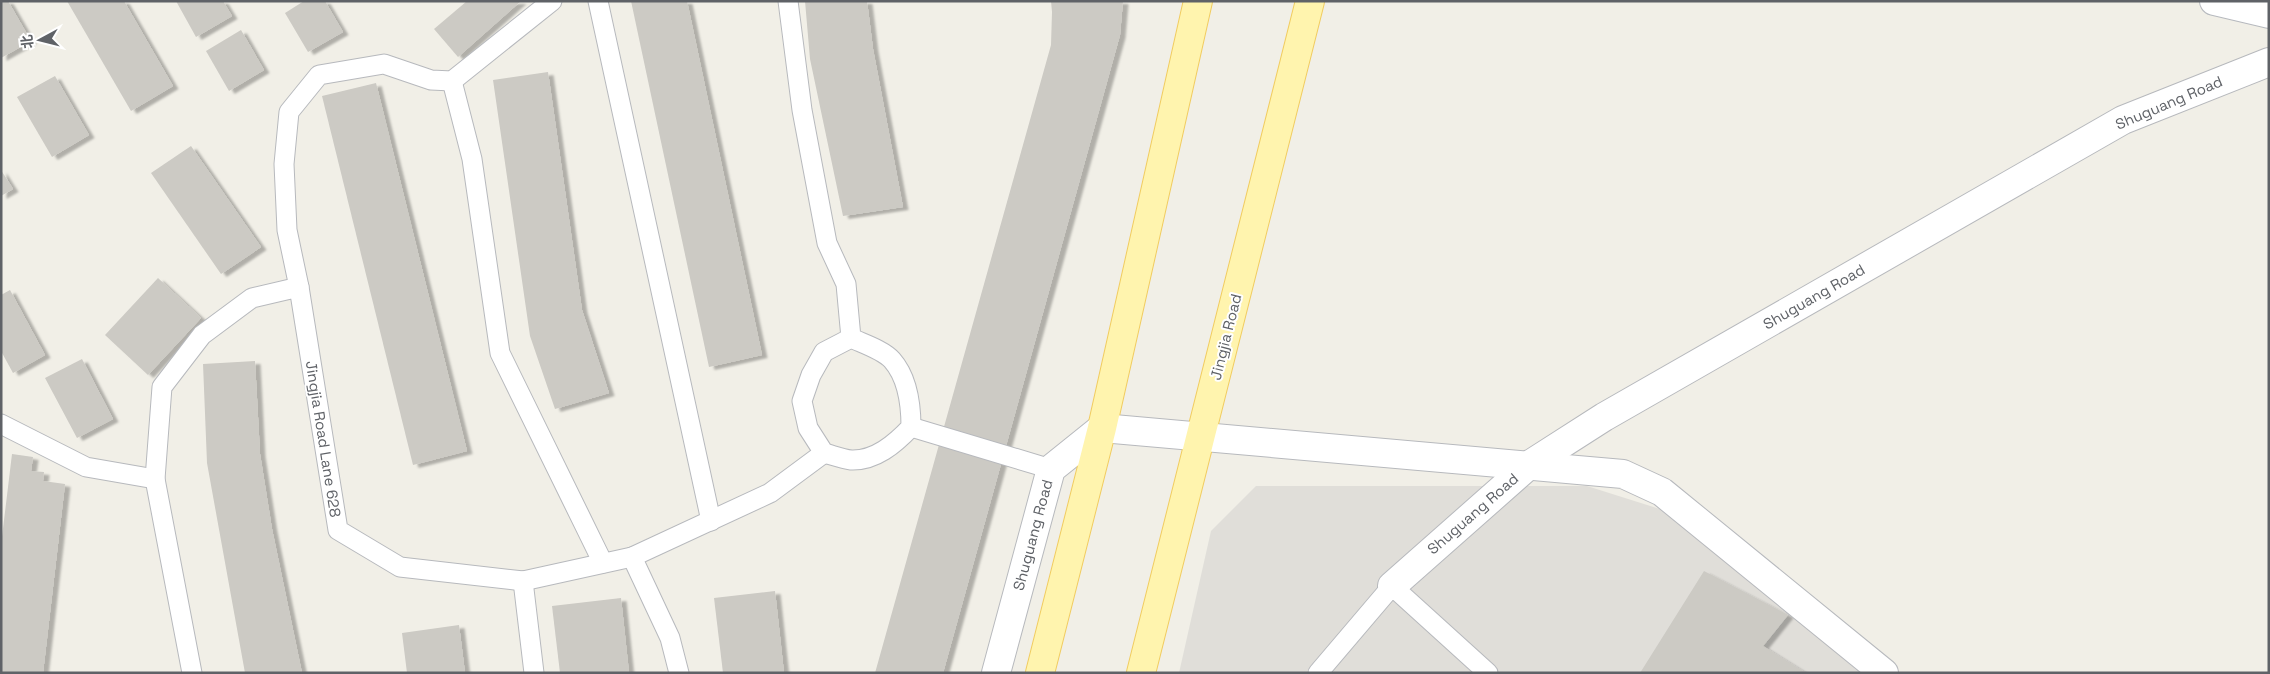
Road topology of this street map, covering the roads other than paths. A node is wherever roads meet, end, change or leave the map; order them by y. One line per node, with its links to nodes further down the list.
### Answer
1 (552, 1): 9 (lane)
2 (598, 1): 20 (lane)
3 (788, 1): 11 (lane)
4 (1198, 1): 14 (main road)
5 (1310, 1): 15 (main road, Jingjia Road)
6 (2214, 1): 7 (street)
7 (2269, 14)
8 (2269, 62): 17 (street, Shuguang Road)
9 (452, 81): 10 (lane); 22 (lane)
10 (299, 287): 19 (lane); 23 (lane, Jingjia Road Lane 628)
11 (851, 338): 13 (lane); 16 (lane)
12 (1, 424): 19 (lane)
13 (911, 427): 16 (lane); 18 (lane)
14 (1102, 428): 15 (street); 18 (street, Shuguang Road); 29 (main road)
15 (1200, 437): 17 (street); 30 (main road, Jingjia Road)
16 (824, 453): 20 (lane, Jingjia Road Lane 628)
17 (1529, 465): 24 (street, Shuguang Road); 33 (street)
18 (1051, 469): 28 (street, Shuguang Road)
19 (155, 479): 25 (lane)
20 (711, 520): 21 (lane, Jingjia Road Lane 628)
21 (632, 557): 22 (lane, Jingjia Road Lane 628); 27 (lane)
22 (603, 563): 23 (lane, Jingjia Road Lane 628)
23 (523, 581): 26 (lane)
24 (1392, 586): 31 (lane); 32 (lane)
25 (192, 673)
26 (534, 673)
27 (679, 673)
28 (996, 673)
29 (1040, 673)
30 (1142, 673)
31 (1318, 673)
32 (1488, 673)
33 (1884, 673)

